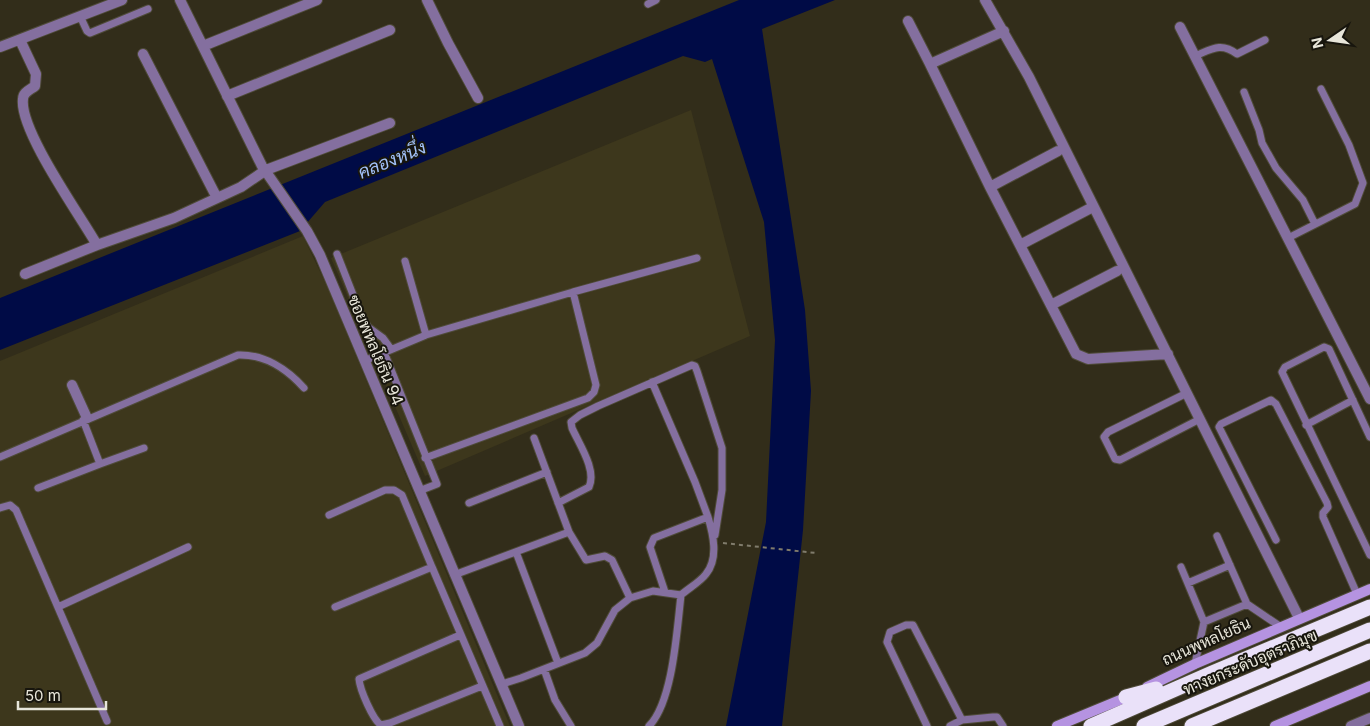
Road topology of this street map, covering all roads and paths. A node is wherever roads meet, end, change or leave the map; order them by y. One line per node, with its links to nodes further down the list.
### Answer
1 (122, 0): 9 (street)
2 (180, 0): 16 (street, ซอยพหลโยธิน 94)
3 (317, 0): 16 (street)
4 (426, 0): 24 (street)
5 (656, 0): 7 (lane)
6 (985, 0): 13 (street)
7 (648, 4)
8 (148, 9): 9 (lane)
9 (80, 16): 14 (street)
10 (908, 22): 20 (street)
11 (1180, 27): 19 (street)
12 (390, 30): 23 (street)
13 (1004, 31): 20 (street); 44 (street)
14 (20, 40): 17 (street); 33 (street)
15 (1265, 40): 19 (lane)
16 (203, 46): 23 (street, ซอยพหลโยธิน 94)
17 (0, 47)
18 (143, 54): 29 (street)
19 (1195, 56): 32 (street)
20 (930, 64): 28 (street)
21 (1320, 89): 31 (lane)
22 (1244, 92): 31 (lane)
23 (228, 96): 27 (street, ซอยพหลโยธิน 94)
24 (478, 98)
25 (390, 123): 27 (street)
26 (1058, 151): 28 (street)
27 (267, 173): 29 (street); 45 (street, ซอยพหลโยธิน 94)
28 (990, 187): 34 (street)
29 (218, 198): 33 (street)
30 (1089, 209): 34 (street)
31 (1315, 224): 32 (lane)
32 (1288, 238): 50 (street)
33 (97, 245): 39 (street)
34 (1020, 245): 41 (street)
35 (337, 254): 43 (lane)
36 (697, 258): 40 (lane)
37 (406, 261): 42 (lane)
38 (1117, 271): 41 (street)
39 (26, 274)
40 (573, 292): 42 (lane); 59 (lane)
41 (1051, 305): 44 (street)
42 (426, 335): 43 (lane)
43 (388, 350): 45 (lane); 59 (lane)
44 (1168, 354): 49 (street)
45 (364, 360): 63 (street, ซอยพหลโยธิน 94)
46 (652, 382): 65 (lane); 68 (lane); 71 (lane)
47 (72, 384): 52 (street)
48 (304, 388): 52 (lane)
49 (1187, 393): 53 (street); 53 (lane)
50 (1370, 399)
51 (1353, 400): 54 (lane); 54 (lane); 55 (lane)
52 (85, 419): 58 (lane); 60 (lane)
53 (1200, 419): 91 (street)
54 (1306, 425): 76 (lane)
55 (1370, 437)
56 (534, 438): 61 (lane)
57 (144, 448): 60 (lane)
58 (0, 457)
59 (425, 458): 63 (lane)
60 (100, 464): 62 (lane)
61 (547, 472): 64 (lane); 65 (lane)
62 (38, 488)
63 (419, 491): 80 (street, ซอยพหลโยธิน 94)
64 (469, 503)
65 (558, 503): 69 (lane)
66 (0, 508): 88 (lane)
67 (329, 515): 78 (lane)
68 (708, 517): 71 (lane); 83 (lane)
69 (569, 532): 74 (lane); 86 (lane)
70 (1217, 536): 77 (lane)
71 (714, 540): 75 (path); 85 (lane)
72 (1276, 540): 84 (lane)
73 (188, 547): 88 (lane)
74 (516, 552): 80 (lane); 98 (lane)
75 (816, 552)
76 (1370, 553)
77 (1230, 565): 81 (lane); 87 (lane)
78 (432, 567): 89 (lane); 95 (lane)
79 (1181, 567): 81 (lane)
80 (454, 575): 102 (street, ซอยพหลโยธิน 94)
81 (1188, 583): 92 (lane)
82 (1370, 589): 84 (main road, ถนนพหลโยธิน)
83 (665, 592): 85 (lane); 86 (lane)
84 (1357, 594): 91 (main road, ถนนพหลโยธิน)
85 (682, 595): 112 (lane)
86 (630, 598): 98 (lane)
87 (1247, 604): 92 (lane); 93 (lane)
88 (58, 607): 108 (lane)
89 (335, 607)
90 (1370, 607): 101 (highway, ถนนพหลโยธิน)
91 (1299, 618): 93 (main road, ถนนพหลโยธิน)
92 (1204, 622): 99 (lane)
93 (1281, 626): 99 (main road, ถนนพหลโยธิน)
94 (1370, 630): 118 (highway, ทางยกระดับอุตราภิมุข)
95 (460, 635): 103 (lane); 103 (lane)
96 (1370, 651): 119 (highway)
97 (1370, 658): 119 (highway)
98 (558, 664): 100 (lane)
99 (1195, 664): 105 (main road, ถนนพหลโยธิน)
100 (544, 669): 102 (lane); 111 (lane)
101 (1212, 673): 105 (highway); 117 (highway, ถนนพหลโยธิน)
102 (502, 684): 110 (street, ซอยพหลโยธิน 94)
103 (482, 686): 109 (lane)
104 (1370, 686): 120 (main road)
105 (1126, 697): 116 (main road, ถนนพหลโยธิน)
106 (962, 720): 113 (lane); 114 (lane); 115 (lane)
107 (1369, 720): 121 (street)
108 (107, 721)
109 (500, 726)
110 (519, 726)
111 (571, 726)
112 (649, 726)
113 (927, 726)
114 (950, 726)
115 (1003, 726)
116 (1057, 726)
117 (1091, 726)
118 (1144, 726)
119 (1193, 726)
120 (1276, 726)
121 (1351, 726)

